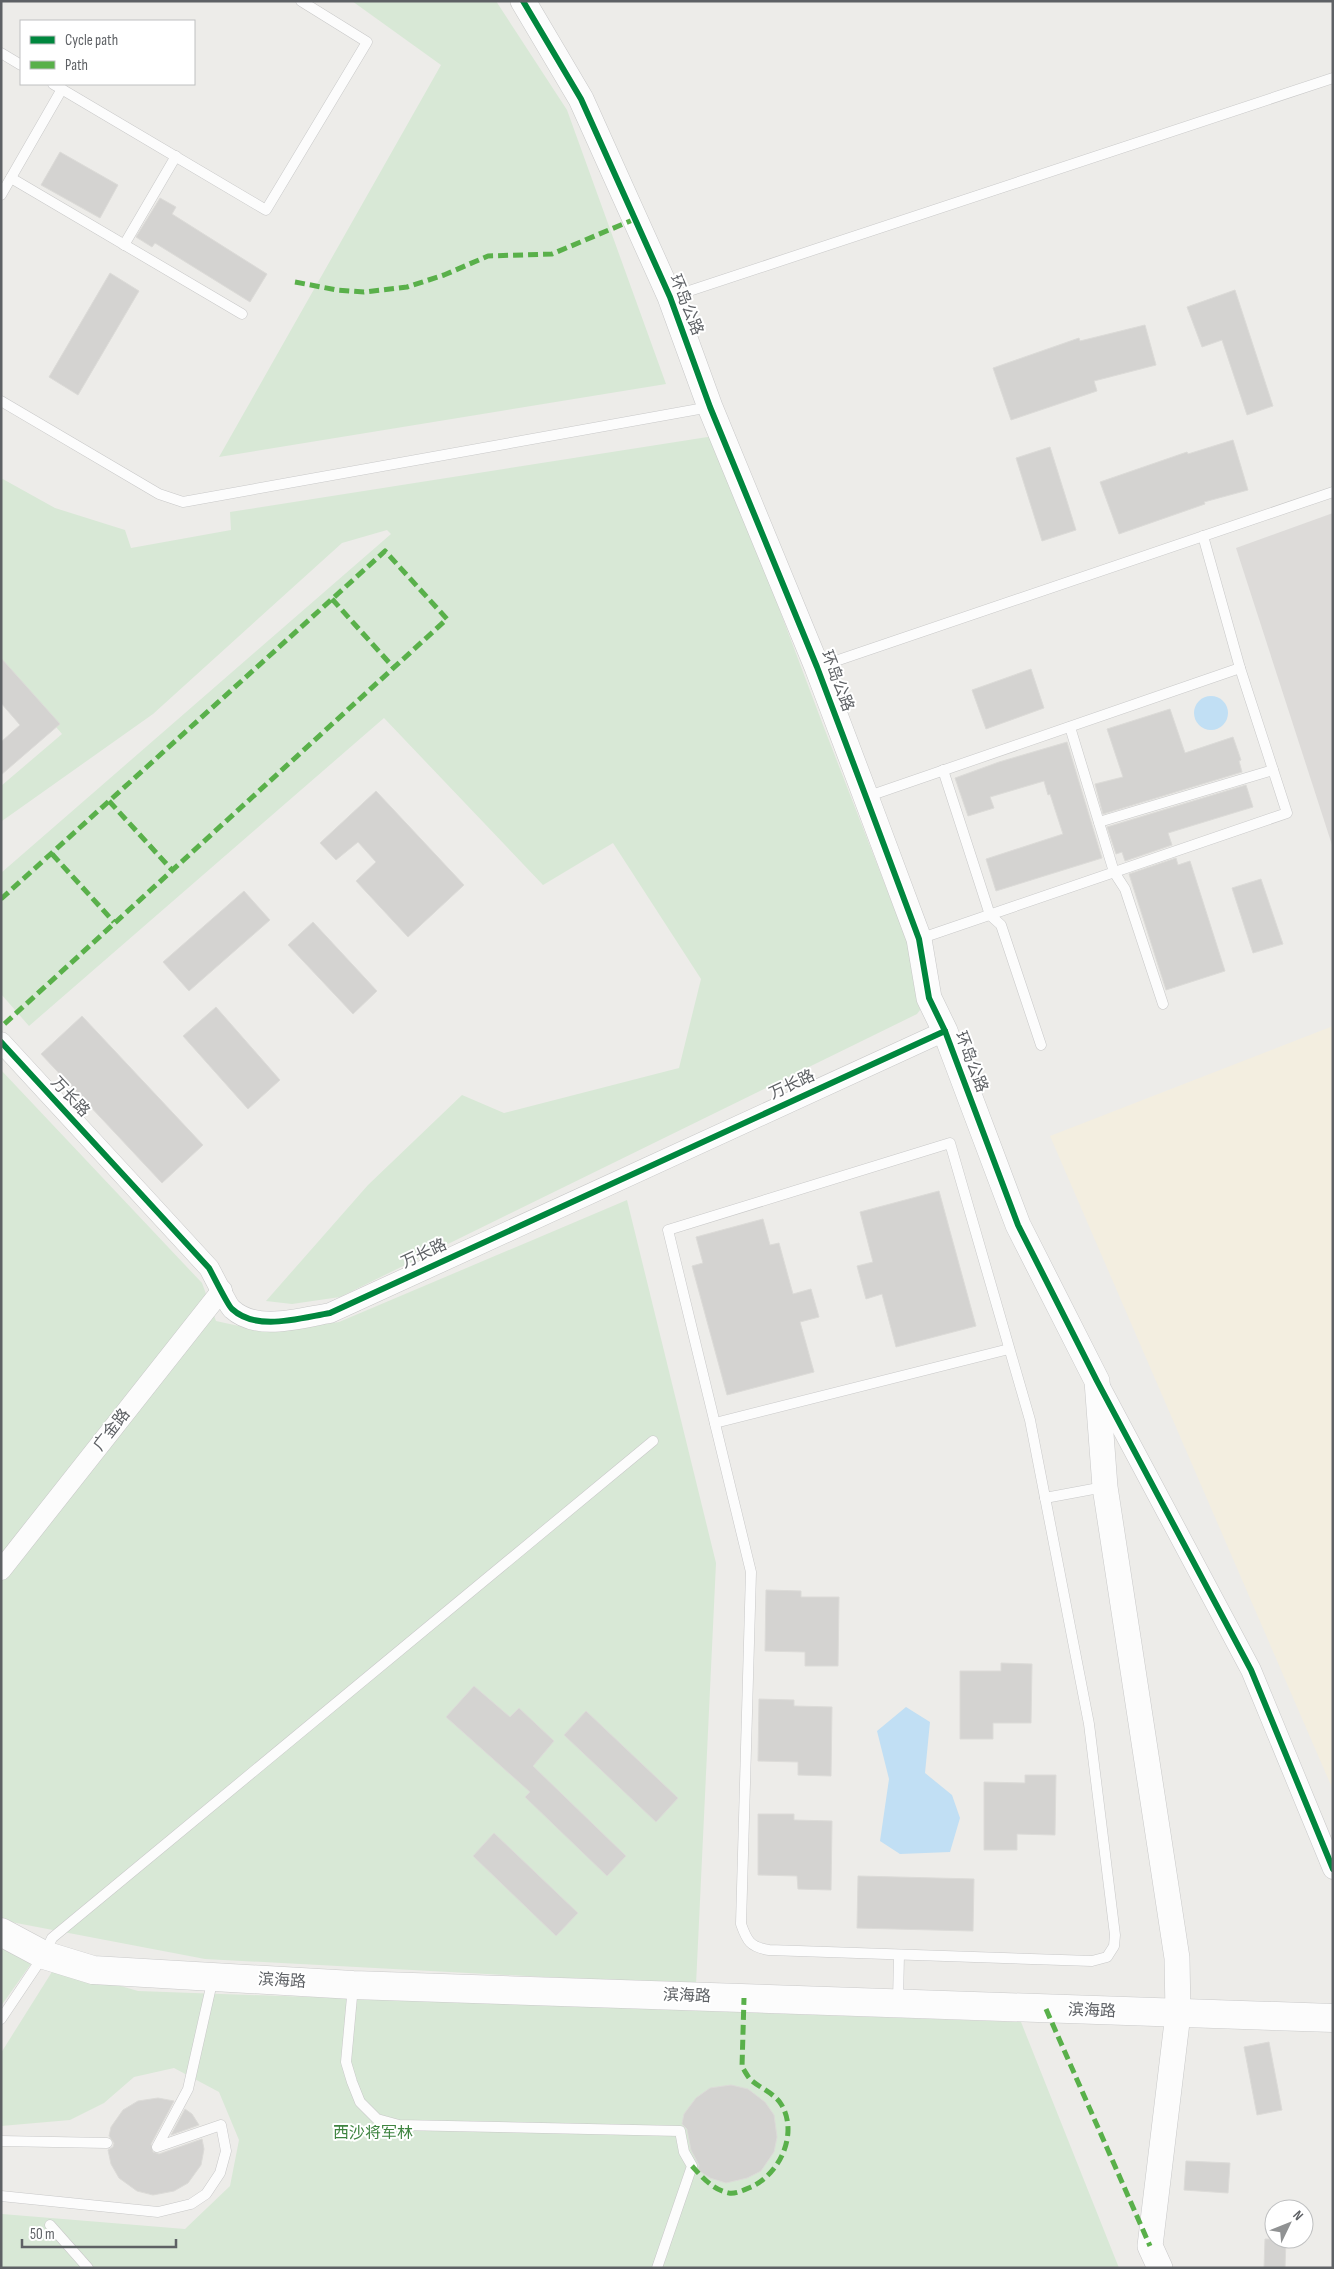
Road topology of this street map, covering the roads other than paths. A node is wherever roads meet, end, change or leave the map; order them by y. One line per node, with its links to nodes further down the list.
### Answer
1 (301, 1): 8 (lane)
2 (523, 1): 12 (street, 环岛公路)
3 (1, 53): 4 (lane)
4 (20, 64)
5 (1333, 78): 12 (lane)
6 (55, 85): 7 (lane)
7 (62, 89): 8 (lane); 9 (lane)
8 (176, 156): 11 (lane)
9 (11, 178): 10 (lane); 11 (lane)
10 (1, 195)
11 (124, 245): 13 (lane)
12 (670, 297): 15 (street, 环岛公路)
13 (242, 314)
14 (1, 401): 15 (lane)
15 (710, 407): 18 (street, 环岛公路)
16 (1333, 492): 17 (lane)
17 (1203, 536): 18 (lane); 19 (lane)
18 (817, 667): 23 (street, 环岛公路)
19 (1240, 668): 20 (lane); 22 (lane)
20 (1070, 726): 21 (lane); 24 (lane)
21 (943, 770): 23 (lane); 26 (lane)
22 (1273, 770): 24 (lane); 25 (lane)
23 (866, 797): 27 (street, 环岛公路)
24 (1099, 822): 25 (lane)
25 (1114, 872): 26 (lane); 28 (lane)
26 (990, 915): 27 (lane); 31 (lane)
27 (919, 939): 29 (street, 环岛公路)
28 (1163, 1004)
29 (945, 1031): 32 (street, 万长路); 34 (street, 环岛公路)
30 (1, 1042): 32 (street, 万长路)
31 (1041, 1045)
32 (222, 1290): 39 (street, 广金路)
33 (1010, 1349): 35 (lane); 35 (lane); 38 (lane)
34 (1097, 1381): 37 (street); 40 (street)
35 (715, 1423): 43 (lane)
36 (653, 1441): 42 (lane)
37 (1105, 1486): 38 (lane); 47 (street)
38 (1045, 1498): 43 (lane)
39 (1, 1570)
40 (1333, 1869)
41 (1, 1932): 42 (main road, 滨海路)
42 (44, 1955): 44 (main road, 滨海路); 49 (lane)
43 (898, 1955): 46 (lane)
44 (213, 1977): 45 (main road, 滨海路); 52 (lane)
45 (354, 1985): 46 (main road, 滨海路); 55 (lane)
46 (898, 2004): 47 (main road, 滨海路)
47 (1178, 2014): 48 (main road, 滨海路); 56 (street)
48 (1333, 2018)
49 (1, 2019)
50 (1, 2141): 51 (lane)
51 (107, 2143)
52 (1, 2196)
53 (50, 2226): 54 (lane)
54 (88, 2268)
55 (656, 2268)
56 (1160, 2268)

